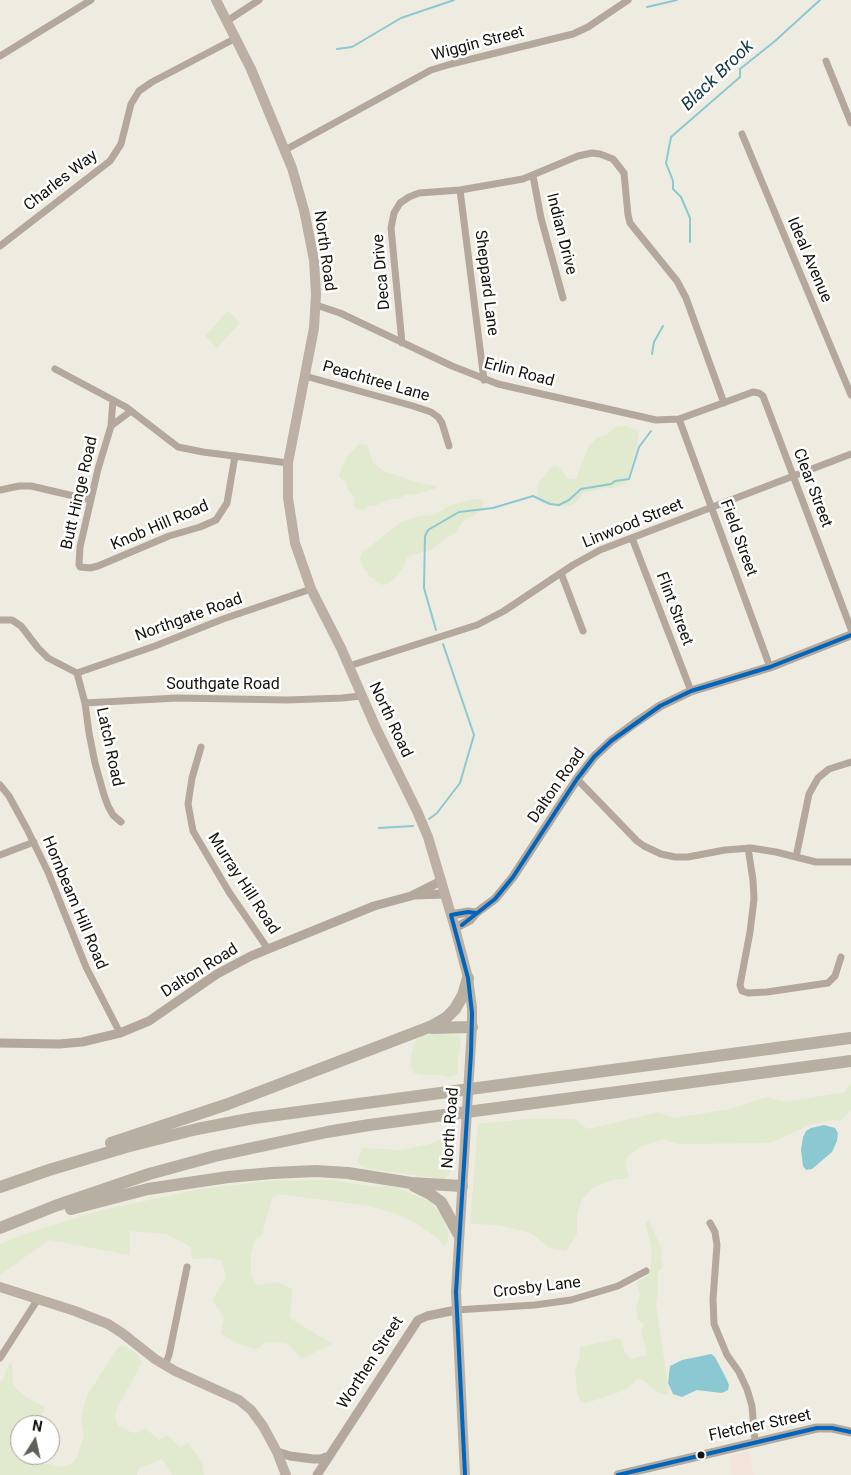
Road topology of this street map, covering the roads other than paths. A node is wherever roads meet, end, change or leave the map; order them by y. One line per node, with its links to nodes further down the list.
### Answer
1 (91, 0): 7 (street)
2 (216, 0): 5 (main road, North Road)
3 (259, 0): 5 (street)
4 (628, 0): 11 (street, Wiggin Street)
5 (227, 21): 6 (main road, North Road)
6 (236, 38): 11 (main road, North Road); 14 (street, Charles Way)
7 (0, 56)
8 (826, 61): 9 (street)
9 (851, 123)
10 (742, 134): 21 (street, Ideal Avenue)
11 (284, 150): 16 (main road, North Road)
12 (533, 176): 13 (street, Deca Drive); 15 (street, Indian Drive); 23 (street, Deca Drive)
13 (460, 190): 17 (street, Deca Drive); 20 (street, Sheppard Lane)
14 (0, 246)
15 (563, 298)
16 (316, 305): 17 (street, Erlin Road); 19 (main road, North Road)
17 (402, 343): 20 (street, Erlin Road)
18 (55, 369): 22 (street)
19 (305, 376): 27 (street, Peachtree Lane); 30 (main road, North Road)
20 (484, 380): 25 (street, Erlin Road)
21 (851, 396)
22 (113, 400): 24 (street); 26 (street, Butt Hinge Road)
23 (724, 403): 25 (street, Erlin Road); 31 (street, Clear Street)
24 (131, 411): 26 (street); 29 (street)
25 (679, 419): 34 (street, Field Street)
26 (111, 426): 33 (street, Butt Hinge Road)
27 (449, 446)
28 (851, 454): 31 (street, Linwood Street)
29 (235, 456): 30 (street); 36 (street, Knob Hill Road)
30 (288, 463): 38 (main road, North Road)
31 (792, 476): 34 (street, Linwood Street); 40 (street, Clear Street)
32 (0, 490): 33 (street)
33 (91, 500): 36 (street, Butt Hinge Road)
34 (712, 507): 35 (street, Linwood Street); 44 (street, Field Street)
35 (632, 538): 37 (street, Linwood Street); 46 (street, Flint Street)
36 (80, 567)
37 (561, 573): 41 (street); 43 (street, Linwood Street)
38 (311, 590): 43 (main road, North Road); 45 (street, Northgate Road)
39 (0, 620): 45 (street)
40 (851, 629)
41 (583, 631)
42 (851, 635): 44 (street, Dalton Road)
43 (349, 666): 47 (main road, North Road)
44 (770, 667): 46 (street, Dalton Road)
45 (77, 673): 48 (street, Latch Road)
46 (691, 691): 51 (street, Dalton Road)
47 (361, 696): 48 (street, Southgate Road); 59 (main road, North Road)
48 (85, 702): 53 (street, Latch Road)
49 (201, 747): 65 (street, Murray Hill Road)
50 (851, 762): 57 (street)
51 (577, 779): 55 (street); 62 (street, Dalton Road)
52 (0, 785): 54 (street, Hornbeam Hill Road)
53 (122, 822)
54 (34, 842): 56 (street); 70 (street, Hornbeam Hill Road)
55 (748, 848): 57 (street); 66 (street)
56 (0, 855)
57 (796, 857): 58 (street)
58 (851, 862)
59 (441, 882): 60 (main road, North Road); 61 (street, Dalton Road)
60 (444, 894): 61 (street, Dalton Road); 63 (main road, North Road)
61 (411, 896): 65 (street, Dalton Road)
62 (476, 913): 63 (street); 64 (street, Dalton Road)
63 (452, 915): 64 (main road, North Road)
64 (455, 928): 67 (main road, North Road)
65 (268, 949): 70 (street, Dalton Road)
66 (841, 957)
67 (468, 978): 68 (main road, North Road); 69 (highway)
68 (472, 1027): 69 (highway); 77 (main road, North Road)
69 (420, 1030): 78 (highway)
70 (120, 1033): 73 (street, Dalton Road)
71 (851, 1034): 74 (highway)
72 (851, 1038): 74 (highway)
73 (0, 1043)
74 (767, 1049): 78 (highway)
75 (851, 1061): 80 (highway)
76 (388, 1179): 77 (highway); 80 (highway); 81 (highway)
77 (462, 1186): 81 (main road, North Road)
78 (0, 1187)
79 (710, 1223): 90 (street)
80 (0, 1228)
81 (458, 1233): 86 (main road, North Road)
82 (187, 1268): 88 (street)
83 (646, 1272): 86 (street, Crosby Lane)
84 (0, 1287): 85 (main road)
85 (38, 1299): 87 (street); 88 (main road)
86 (456, 1310): 92 (street, Worthen Street); 95 (main road, North Road)
87 (0, 1358)
88 (165, 1365): 91 (main road)
89 (851, 1432): 90 (street, Fletcher Street)
90 (755, 1442): 96 (street, Fletcher Street)
91 (277, 1452): 92 (street); 93 (main road)
92 (329, 1456): 94 (street, Worthen Street)
93 (286, 1475)
94 (317, 1475)
95 (465, 1475)
96 (618, 1475)

